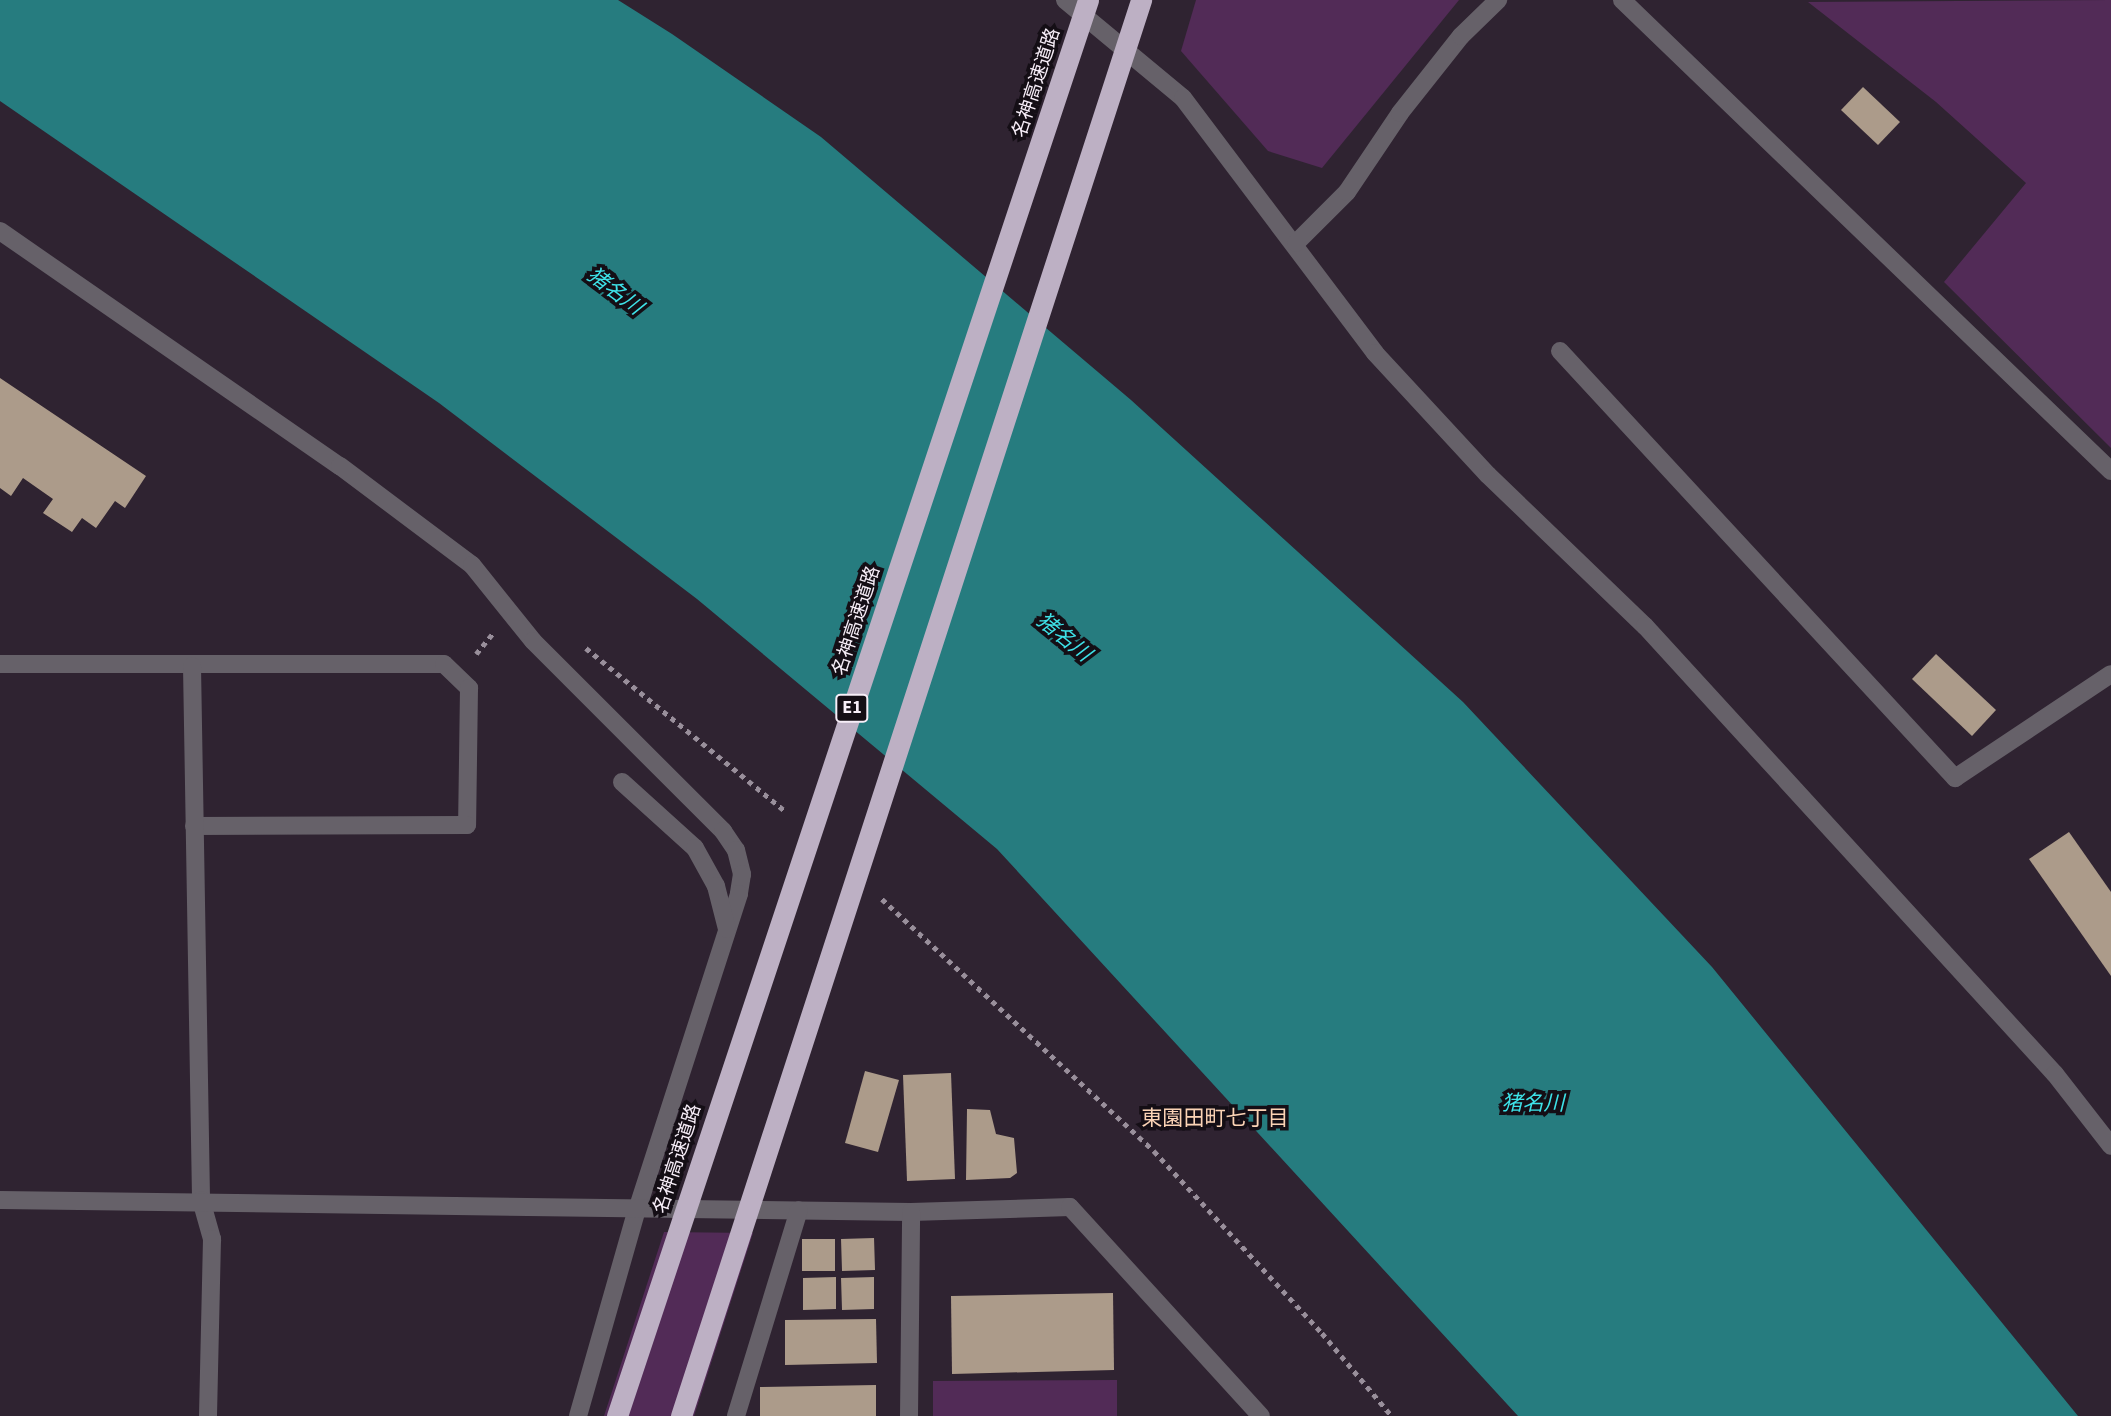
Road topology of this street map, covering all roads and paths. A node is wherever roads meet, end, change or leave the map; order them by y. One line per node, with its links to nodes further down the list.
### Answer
1 (1065, 0): 7 (street)
2 (1088, 0): 29 (highway, 名神高速道路 / E1)
3 (1141, 0): 30 (highway)
4 (1498, 0): 7 (street)
5 (1622, 0): 9 (street)
6 (0, 231): 10 (street)
7 (1296, 243): 21 (street)
8 (1560, 351): 14 (street)
9 (2111, 471)
10 (510, 612): 15 (path); 20 (street)
11 (583, 645): 17 (path)
12 (0, 664): 13 (street)
13 (192, 666): 15 (street); 18 (street)
14 (2111, 674)
15 (458, 677): 18 (street)
16 (622, 782): 20 (street)
17 (792, 817)
18 (194, 826): 23 (street)
19 (872, 890): 34 (path)
20 (727, 929): 24 (street)
21 (2111, 1146)
22 (0, 1200): 23 (street)
23 (201, 1200): 24 (street); 27 (street)
24 (637, 1209): 25 (street); 28 (street)
25 (799, 1210): 26 (street); 31 (street)
26 (911, 1212): 32 (street); 33 (street)
27 (208, 1416)
28 (578, 1416)
29 (617, 1416)
30 (681, 1416)
31 (736, 1416)
32 (909, 1416)
33 (1261, 1416)
34 (1392, 1416)

